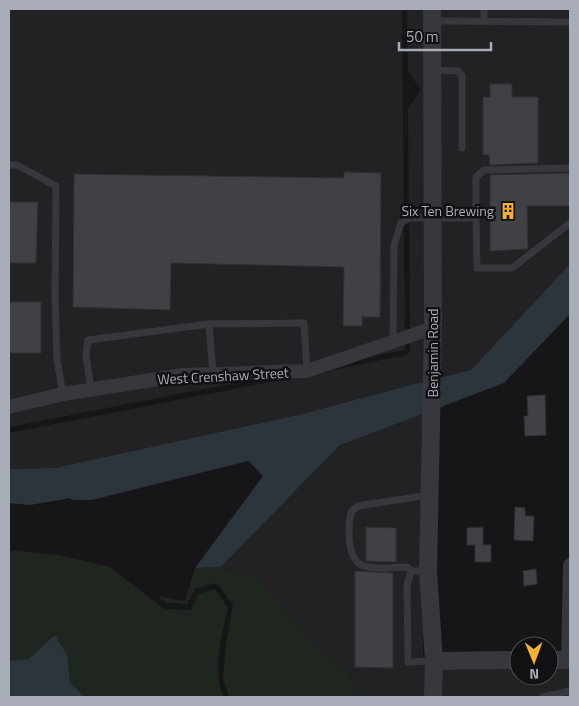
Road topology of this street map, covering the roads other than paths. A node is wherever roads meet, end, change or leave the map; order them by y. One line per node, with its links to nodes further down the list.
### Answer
1 (484, 9): 3 (lane)
2 (432, 15): 3 (lane); 5 (street, Benjamin Road)
3 (484, 21): 4 (lane)
4 (570, 22)
5 (432, 70): 6 (lane); 9 (street, Benjamin Road)
6 (462, 148)
7 (9, 165): 18 (lane)
8 (570, 168): 10 (lane)
9 (433, 217): 10 (lane); 13 (street, Benjamin Road); 14 (lane)
10 (476, 218): 11 (lane)
11 (570, 223)
12 (209, 324): 15 (lane); 16 (lane); 17 (lane)
13 (433, 328): 14 (street, West Crenshaw Street); 20 (street, Benjamin Road)
14 (393, 342): 15 (street, West Crenshaw Street)
15 (307, 371): 16 (street, West Crenshaw Street)
16 (213, 374): 17 (street, West Crenshaw Street)
17 (91, 389): 18 (street, West Crenshaw Street)
18 (64, 394): 19 (street, West Crenshaw Street)
19 (9, 407)
20 (430, 495): 22 (street, Benjamin Road); 22 (lane)
21 (570, 565): 24 (street)
22 (420, 571): 25 (street, Benjamin Road); 25 (lane)
23 (509, 660): 25 (street)
24 (569, 660)
25 (434, 661): 27 (street, Benjamin Road)
26 (570, 691): 28 (lane)
27 (433, 697)
28 (544, 697)

